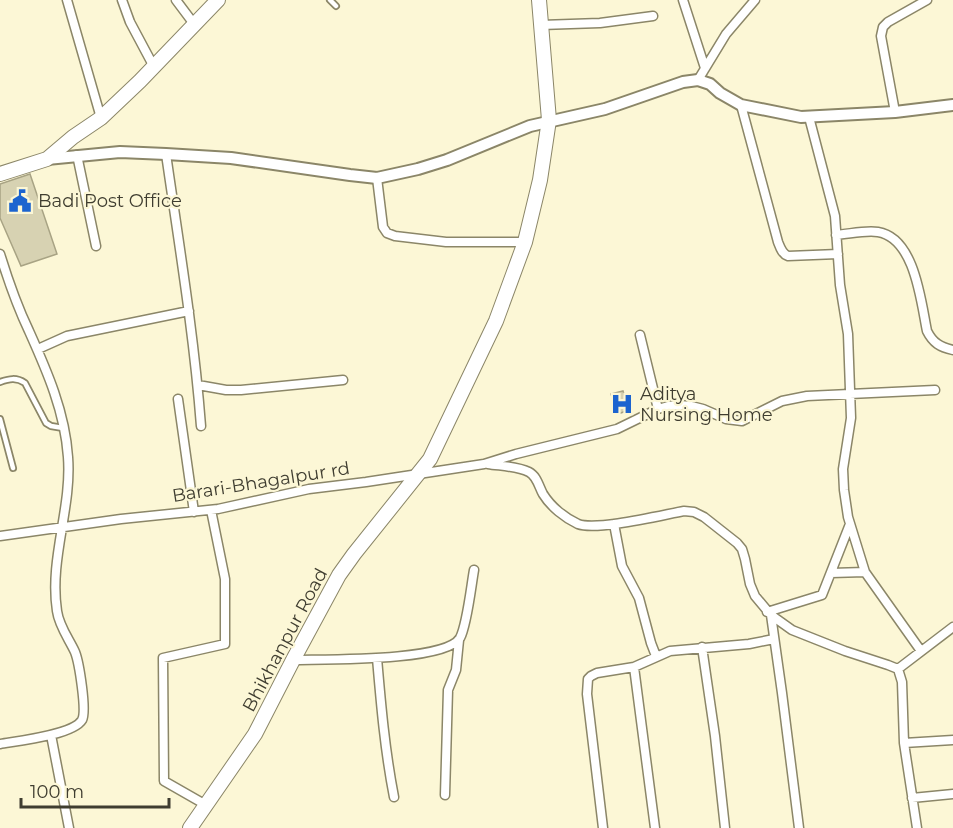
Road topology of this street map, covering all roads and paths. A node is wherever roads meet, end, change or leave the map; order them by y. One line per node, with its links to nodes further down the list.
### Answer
1 (67, 0): 23 (street)
2 (122, 0): 16 (street)
3 (176, 0): 14 (street)
4 (218, 0): 14 (main road)
5 (330, 0): 11 (lane)
6 (539, 0): 15 (main road, Bhikhanpur Road)
7 (683, 0): 17 (street)
8 (741, 0): 12 (street)
9 (755, 0): 12 (street)
10 (927, 0): 21 (street)
11 (336, 6)
12 (745, 11): 17 (street)
13 (653, 16): 15 (street)
14 (194, 24): 16 (main road)
15 (541, 25): 24 (main road, Bhikhanpur Road)
16 (154, 67): 23 (main road)
17 (705, 68): 18 (street)
18 (699, 80): 19 (street); 24 (street)
19 (741, 105): 22 (street); 34 (street)
20 (953, 105): 21 (street)
21 (895, 112): 22 (street)
22 (805, 117): 30 (street)
23 (101, 118): 27 (main road)
24 (549, 120): 29 (street); 31 (main road, Bhikhanpur Road)
25 (166, 154): 26 (street); 29 (street); 35 (street)
26 (77, 155): 27 (street); 32 (street)
27 (46, 159): 28 (main road)
28 (0, 172)
29 (377, 178): 31 (street)
30 (836, 236): 34 (street); 38 (street)
31 (525, 242): 52 (main road, Bhikhanpur Road)
32 (96, 246)
33 (0, 254): 37 (street)
34 (838, 254): 43 (street)
35 (189, 310): 37 (street); 41 (street)
36 (640, 335): 45 (street)
37 (38, 349): 49 (street)
38 (953, 350)
39 (343, 380): 41 (street)
40 (0, 382): 49 (lane)
41 (198, 385): 48 (street)
42 (935, 390): 43 (street)
43 (850, 395): 45 (street); 56 (street)
44 (178, 399): 54 (street)
45 (658, 409): 50 (street)
46 (0, 419): 47 (lane)
47 (1, 426): 51 (lane)
48 (201, 426)
49 (64, 428): 57 (street)
50 (484, 464): 52 (street, Barari-Bhagalpur rd); 55 (street)
51 (13, 468)
52 (420, 474): 53 (street, Barari-Bhagalpur rd); 70 (main road, Bhikhanpur Road)
53 (211, 510): 54 (street, Barari-Bhagalpur rd); 81 (street)
54 (194, 512): 57 (street, Barari-Bhagalpur rd)
55 (614, 524): 62 (street); 68 (street)
56 (850, 524): 60 (street); 61 (street)
57 (61, 528): 58 (street, Barari-Bhagalpur rd); 73 (street)
58 (0, 536)
59 (474, 570): 65 (street)
60 (865, 572): 61 (street); 67 (street)
61 (831, 573): 62 (street)
62 (769, 613): 64 (street); 72 (street)
63 (953, 627): 67 (street)
64 (774, 639): 66 (street); 87 (street)
65 (459, 640): 69 (street); 78 (street)
66 (702, 647): 68 (street); 86 (street)
67 (921, 651): 72 (street)
68 (656, 656): 71 (street)
69 (377, 658): 70 (street); 79 (street)
70 (293, 660): 81 (main road, Bhikhanpur Road)
71 (634, 667): 84 (street); 85 (street)
72 (898, 669): 75 (street)
73 (51, 735): 76 (street); 82 (street)
74 (953, 740): 75 (street)
75 (904, 743): 80 (street)
76 (0, 744)
77 (953, 794): 80 (street)
78 (445, 795)
79 (394, 797)
80 (912, 798): 88 (street)
81 (206, 805): 83 (main road, Bhikhanpur Road)
82 (69, 828)
83 (190, 828)
84 (603, 828)
85 (655, 828)
86 (725, 828)
87 (799, 828)
88 (917, 828)

